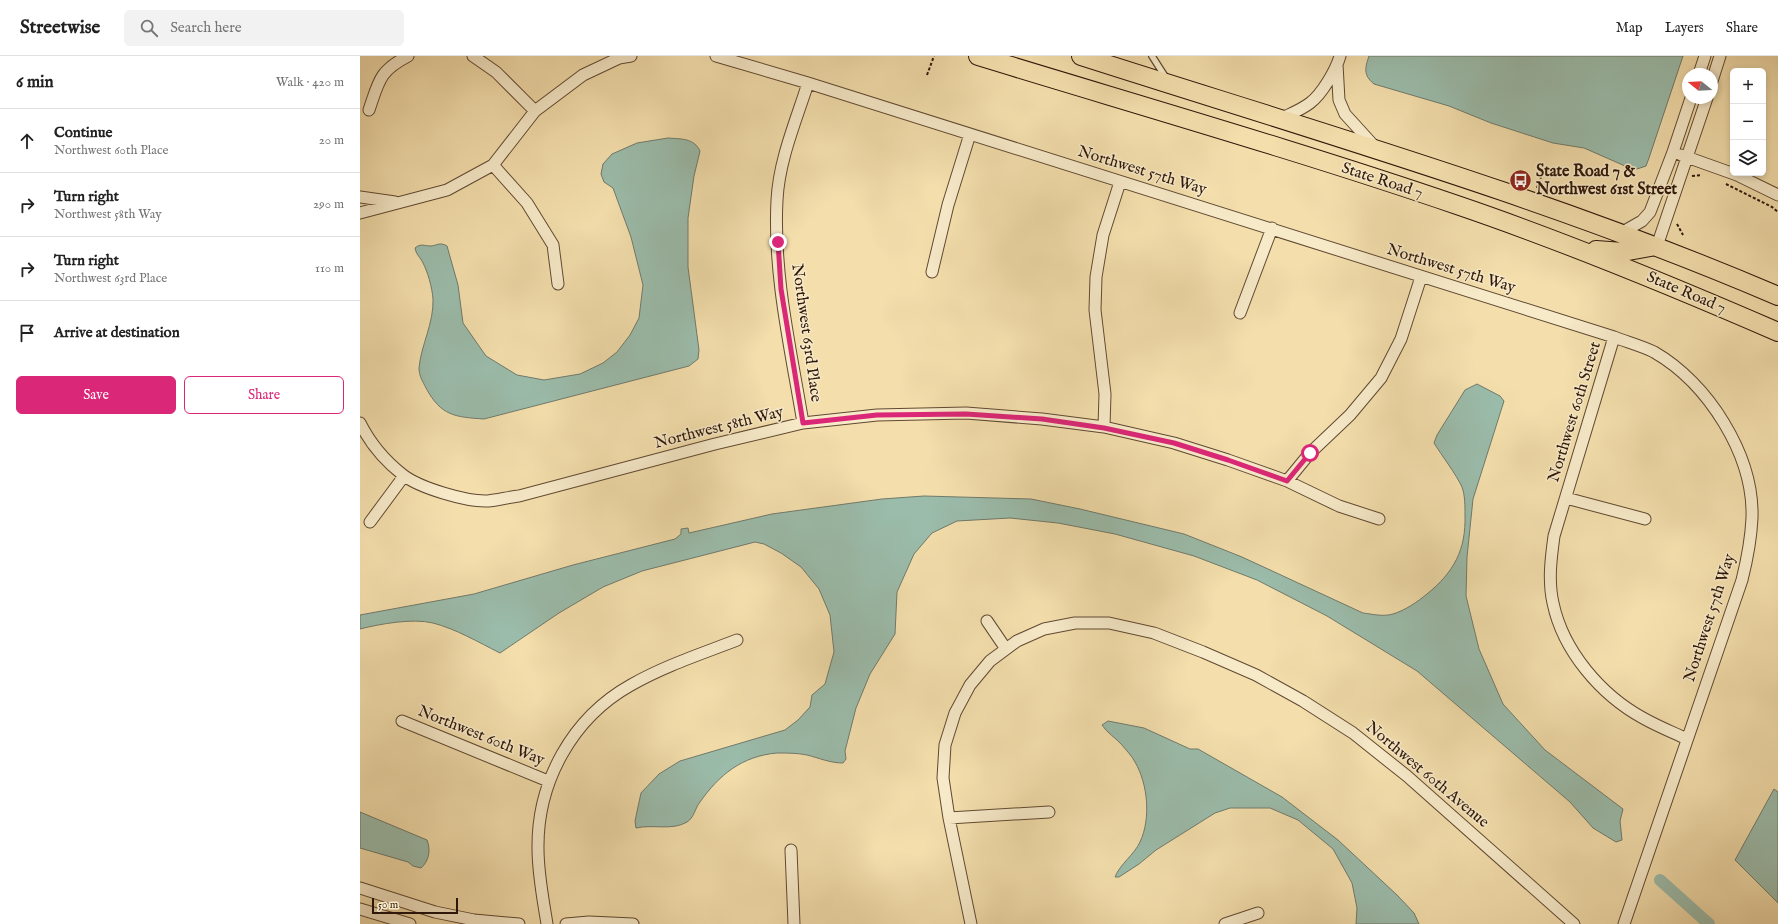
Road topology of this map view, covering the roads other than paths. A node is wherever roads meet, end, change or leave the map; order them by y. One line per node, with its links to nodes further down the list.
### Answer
1 (408, 56): 17 (street)
2 (473, 56): 18 (street)
3 (631, 56): 18 (street)
4 (716, 56): 13 (street, Northwest 57th Way)
5 (978, 56): 33 (main road, State Road 7)
6 (1081, 56): 14 (main road, State Road 7)
7 (1152, 56): 14 (lane)
8 (1705, 56): 11 (street)
9 (1720, 56): 12 (street)
10 (1339, 60): 19 (street); 21 (street)
11 (1701, 68)
12 (1716, 68)
13 (808, 83): 20 (street, Northwest 57th Way); 42 (street, Northwest 63rd Place)
14 (1171, 85): 19 (main road, State Road 7)
15 (1689, 104): 22 (street)
16 (1704, 104): 23 (street)
17 (368, 110)
18 (535, 111): 24 (street)
19 (1280, 119): 21 (main road, State Road 7)
20 (970, 134): 25 (street, Northwest 57th Way); 34 (street)
21 (1378, 151): 31 (main road, State Road 7)
22 (1673, 152): 23 (street); 31 (street)
23 (1687, 157): 26 (street); 32 (street)
24 (493, 165): 28 (street); 36 (street)
25 (1120, 182): 30 (street, Northwest 57th Way); 43 (street)
26 (1778, 195)
27 (360, 197): 28 (street)
28 (400, 202): 29 (street)
29 (360, 213)
30 (1272, 228): 35 (street, Northwest 57th Way); 38 (street)
31 (1621, 233): 32 (main road, State Road 7)
32 (1657, 246): 33 (main road); 37 (main road, State Road 7)
33 (1575, 248): 39 (main road, State Road 7)
34 (932, 272)
35 (1421, 277): 40 (street, Northwest 57th Way); 45 (street)
36 (558, 284)
37 (1778, 296)
38 (1240, 312)
39 (1778, 332)
40 (1614, 337): 46 (street, Northwest 60th Street); 54 (street, Northwest 57th Way)
41 (360, 423): 44 (street, Northwest 58th Way)
42 (803, 423): 43 (street, Northwest 58th Way); 44 (street, Northwest 58th Way)
43 (1104, 428): 45 (street, Northwest 58th Way)
44 (404, 476): 49 (street)
45 (1287, 481): 47 (street, Northwest 58th Way)
46 (1566, 498): 48 (street); 54 (street, Northwest 60th Street)
47 (1379, 519)
48 (1644, 519)
49 (370, 522)
50 (987, 621): 52 (street)
51 (737, 640): 55 (street)
52 (1006, 649): 57 (street, Northwest 60th Avenue); 70 (street, Northwest 60th Avenue)
53 (402, 720): 55 (street, Northwest 60th Way)
54 (1687, 739): 71 (street, Northwest 57th Way)
55 (548, 781): 64 (street)
56 (1048, 812): 57 (street)
57 (949, 818): 68 (street)
58 (791, 850): 67 (street)
59 (360, 888): 63 (street)
60 (360, 909): 62 (street)
61 (1258, 913): 69 (street)
62 (410, 924)
63 (519, 924)
64 (547, 924)
65 (566, 924): 66 (street)
66 (633, 924)
67 (794, 924)
68 (971, 924)
69 (1225, 924)
70 (1574, 924)
71 (1624, 924)

